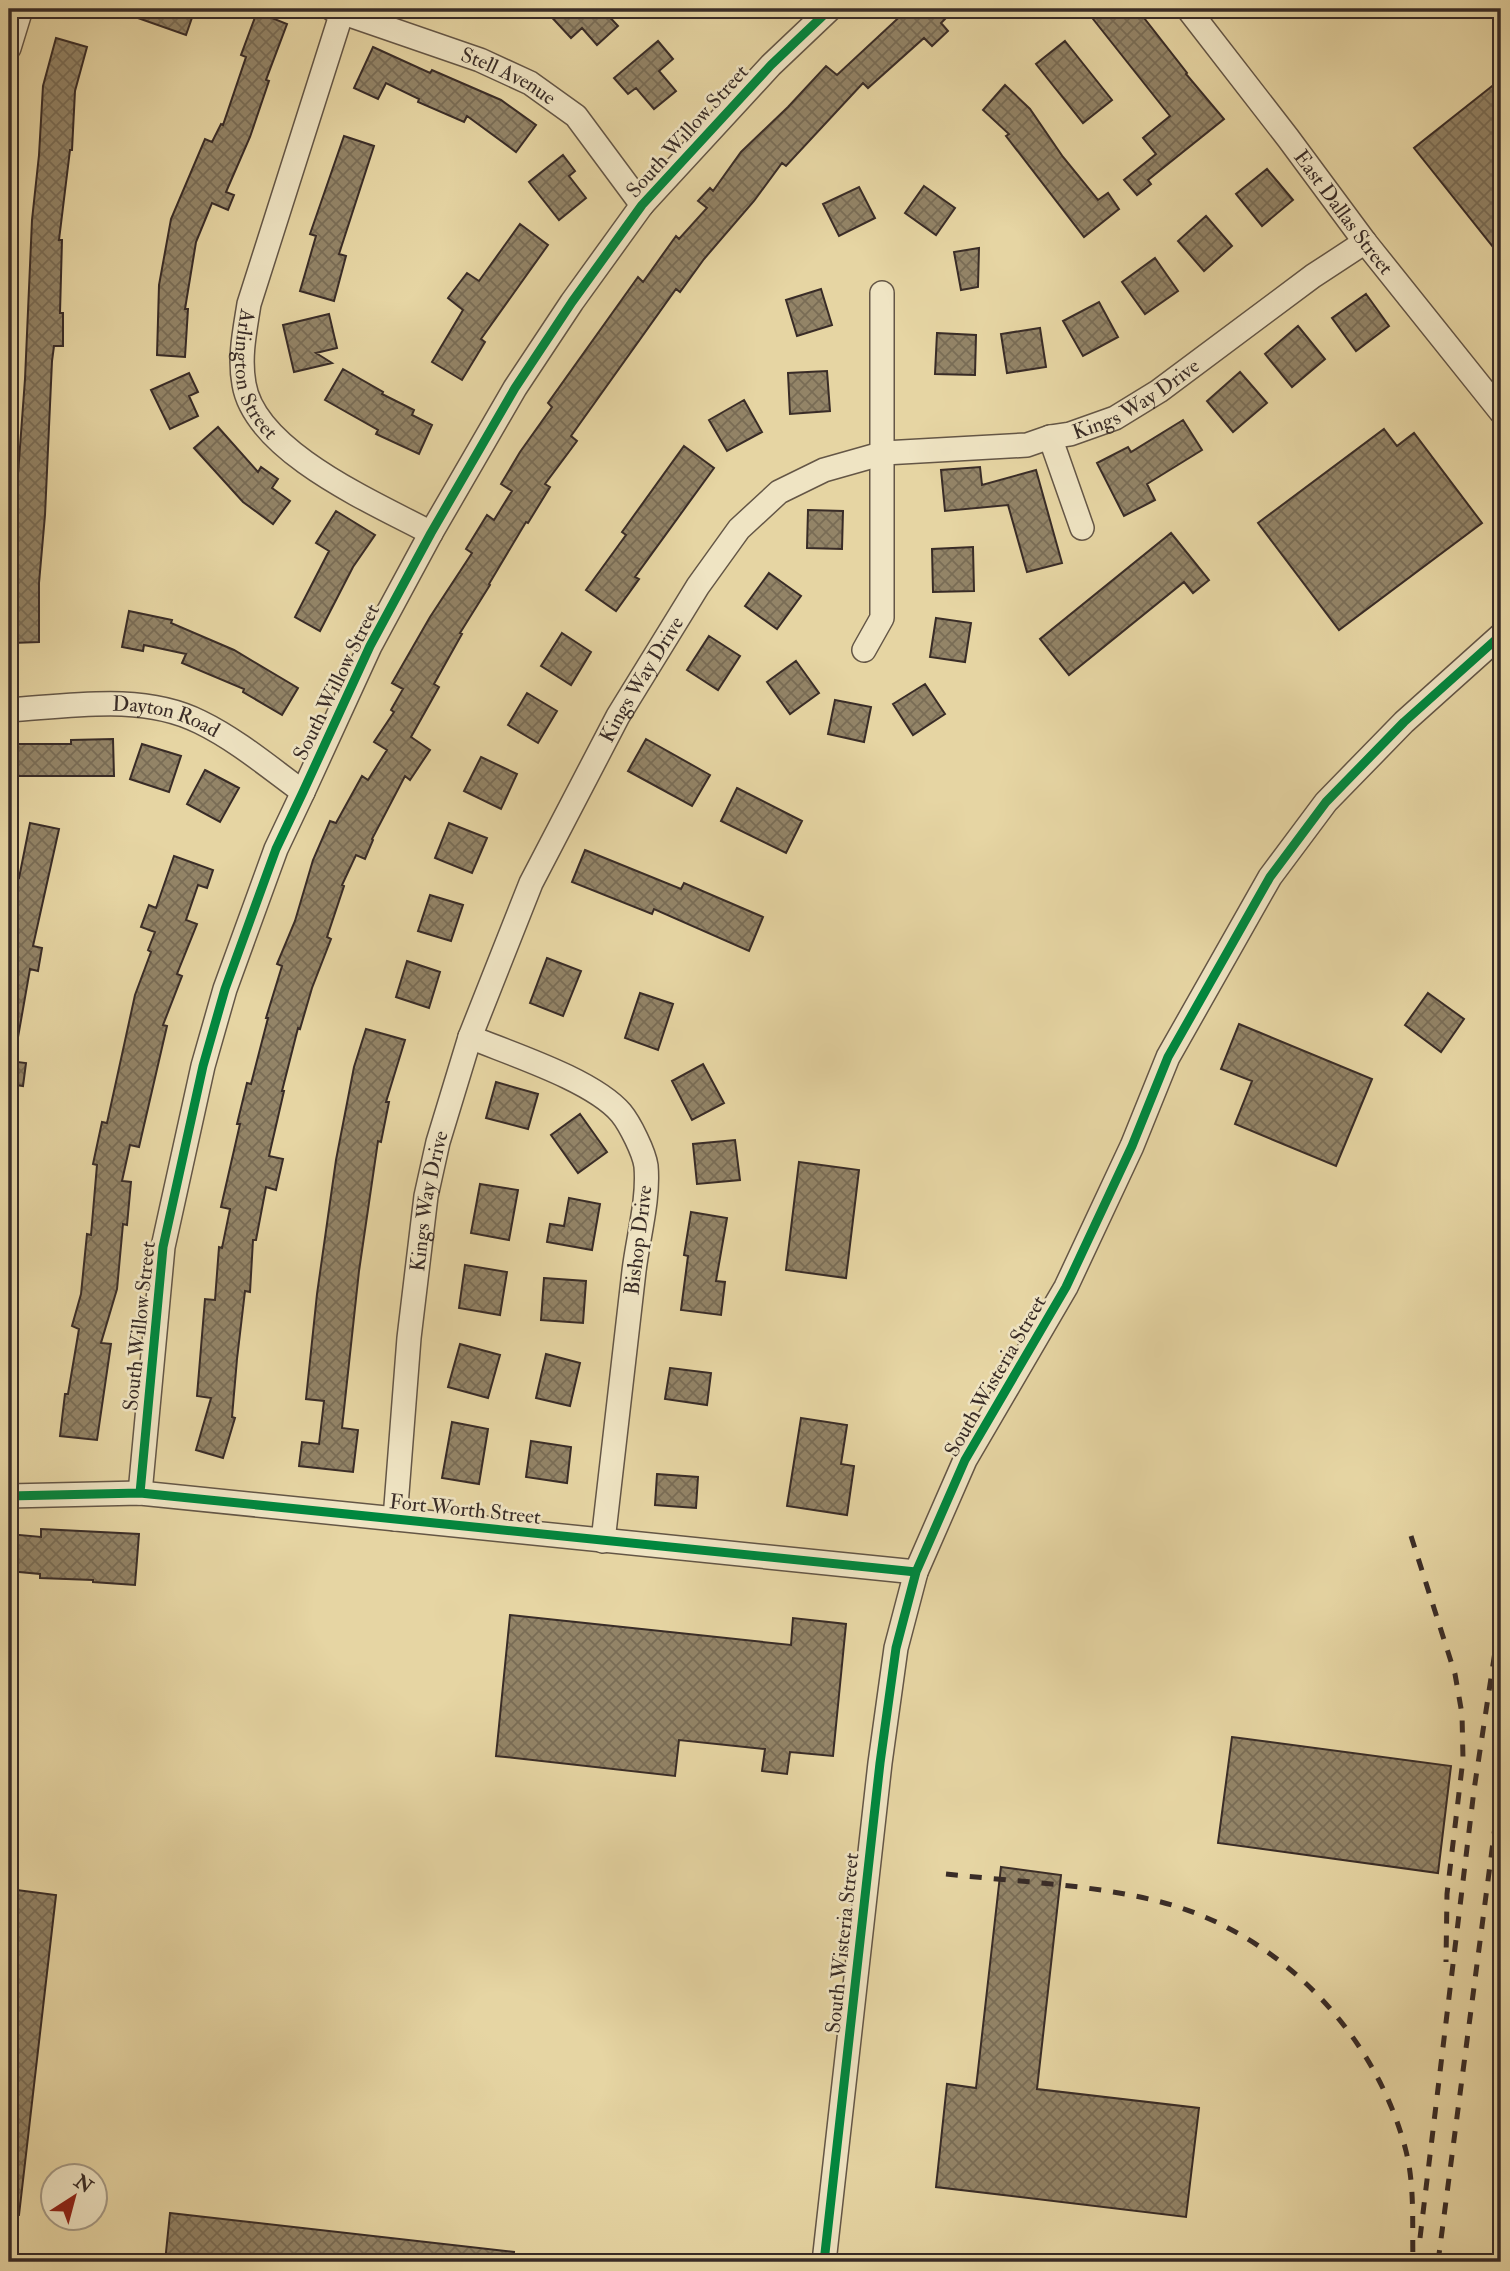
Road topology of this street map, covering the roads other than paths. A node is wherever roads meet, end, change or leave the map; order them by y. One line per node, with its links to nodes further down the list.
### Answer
1 (21, 9): 5 (street)
2 (830, 9): 6 (street, South Willow Street)
3 (1188, 9): 7 (street, East Dallas Street)
4 (337, 10): 6 (street, Stell Avenue); 13 (street, Arlington Street)
5 (9, 48)
6 (642, 205): 13 (street, South Willow Street)
7 (1365, 242): 9 (street, East Dallas Street); 10 (street, Kings Way Drive)
8 (882, 293): 11 (street)
9 (1501, 412)
10 (1049, 437): 11 (street, Kings Way Drive); 12 (street)
11 (884, 453): 15 (street); 18 (street, Kings Way Drive)
12 (1082, 528)
13 (431, 533): 17 (street, South Willow Street)
14 (1501, 635): 23 (street, South Wisteria Street)
15 (864, 650)
16 (9, 710): 17 (street, Dayton Road)
17 (303, 792): 19 (street, South Willow Street)
18 (470, 1037): 21 (street, Kings Way Drive); 22 (street, Bishop Drive)
19 (140, 1493): 20 (street, Fort Worth Street); 21 (street, Fort Worth Street)
20 (9, 1496)
21 (395, 1520): 22 (street, Fort Worth Street)
22 (603, 1541): 23 (street, Fort Worth Street)
23 (916, 1572): 24 (street, South Wisteria Street)
24 (824, 2262)

